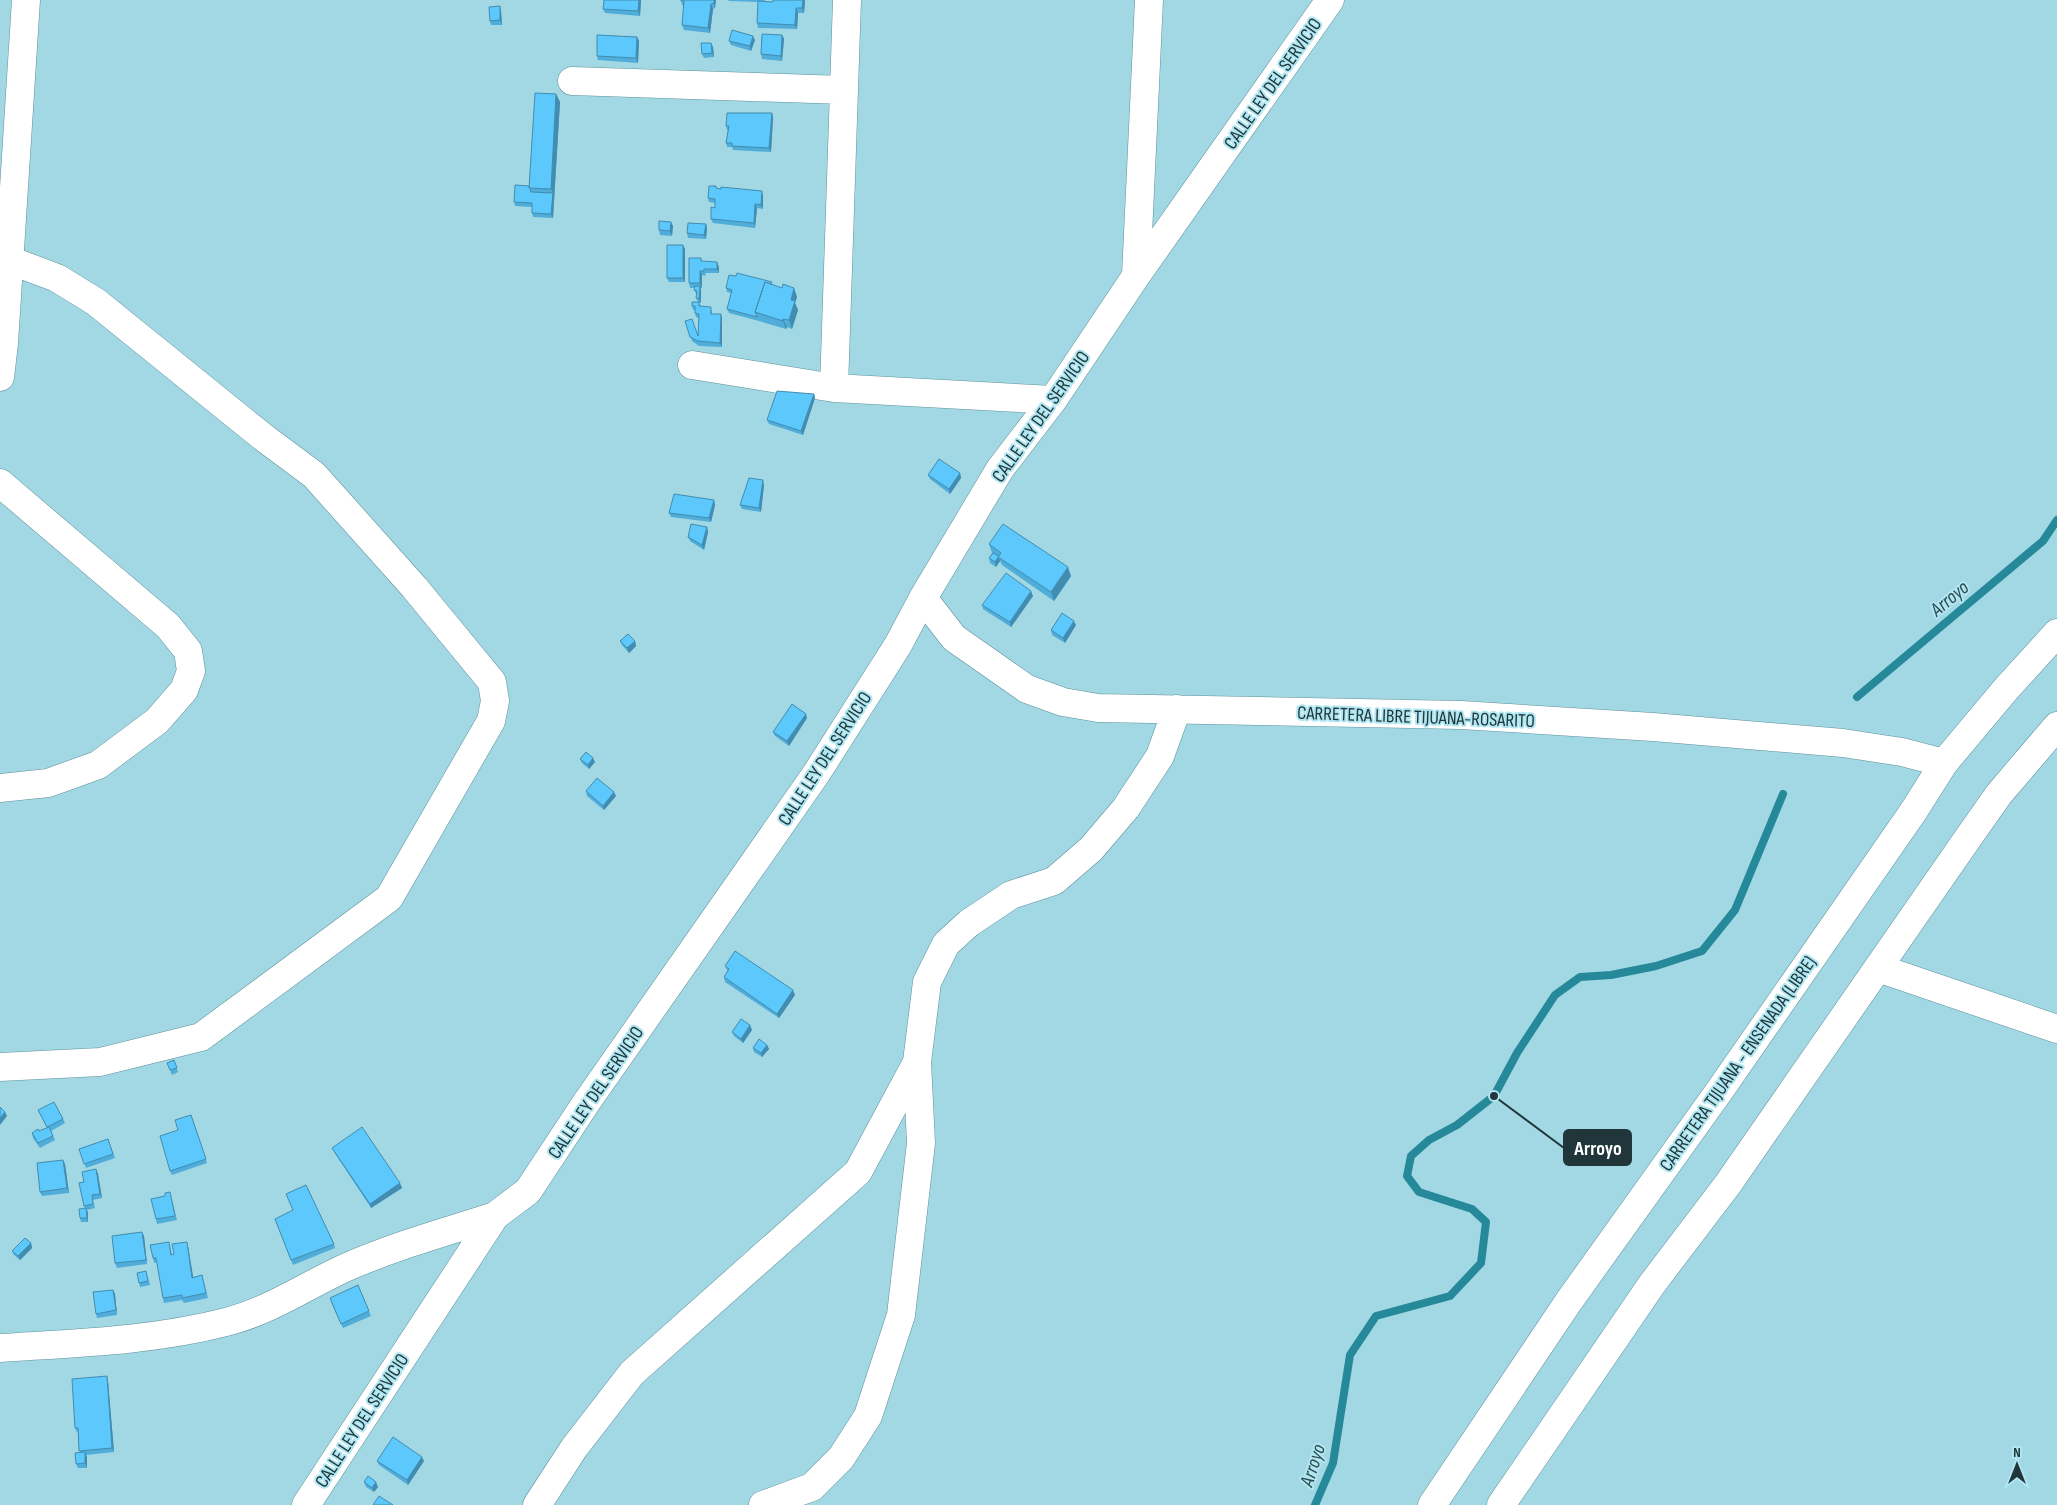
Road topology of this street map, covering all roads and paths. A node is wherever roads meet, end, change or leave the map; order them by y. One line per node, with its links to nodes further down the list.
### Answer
1 (26, 0): 7 (main road)
2 (847, 0): 6 (main road)
3 (1148, 0): 8 (main road)
4 (1330, 0): 8 (main road, CALLE LEY DEL SERVICIO)
5 (572, 81): 6 (main road)
6 (843, 90): 11 (main road)
7 (9, 260): 10 (main road); 23 (main road)
8 (1136, 276): 12 (main road, CALLE LEY DEL SERVICIO)
9 (692, 365): 11 (main road)
10 (0, 377)
11 (834, 388): 12 (main road)
12 (1053, 400): 14 (main road, CALLE LEY DEL SERVICIO)
13 (0, 483): 19 (main road)
14 (923, 598): 16 (main road, CARRETERA LIBRE TIJUANA-ROSARITO); 24 (main road, CALLE LEY DEL SERVICIO)
15 (2057, 633): 18 (main road, CARRETERA TIJUANA - ENSENADA (LIBRE))
16 (1177, 709): 18 (main road, CARRETERA LIBRE TIJUANA-ROSARITO); 22 (main road)
17 (2057, 726): 20 (main road)
18 (1944, 763): 29 (main road, CARRETERA TIJUANA - ENSENADA (LIBRE))
19 (0, 788)
20 (1878, 968): 21 (main road); 30 (main road)
21 (2057, 1029)
22 (917, 1062): 27 (main road); 28 (main road)
23 (0, 1067)
24 (495, 1216): 25 (main road); 26 (main road, CALLE LEY DEL SERVICIO)
25 (0, 1348)
26 (306, 1505)
27 (538, 1505)
28 (763, 1505)
29 (1432, 1505)
30 (1501, 1505)

